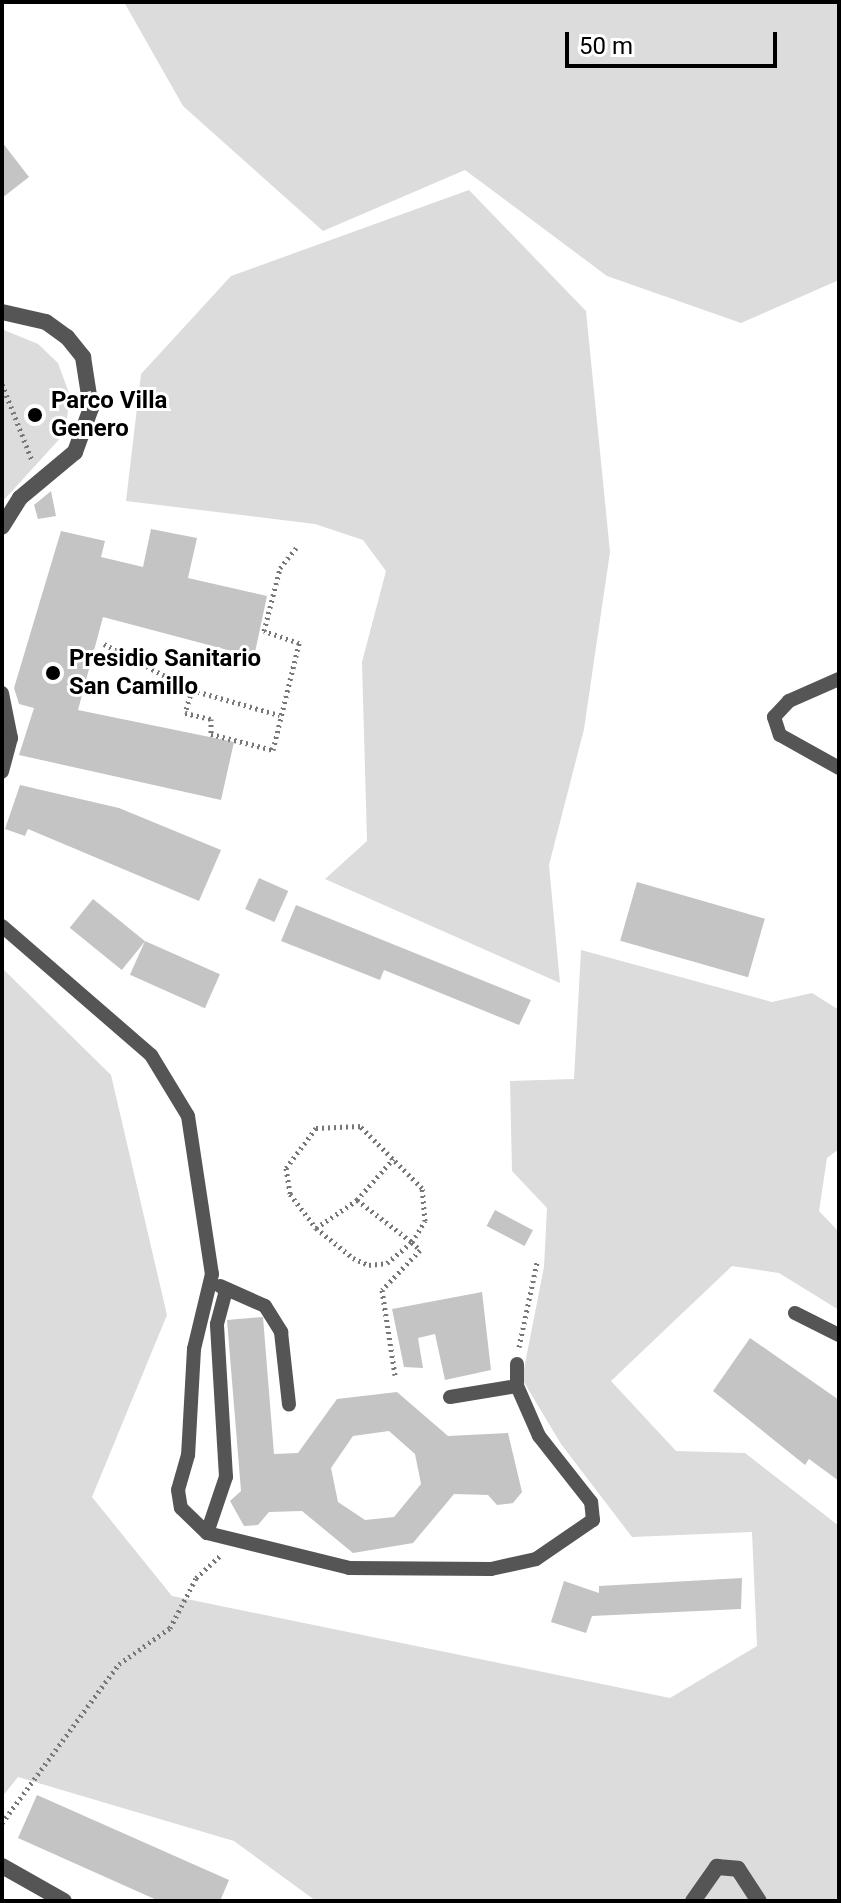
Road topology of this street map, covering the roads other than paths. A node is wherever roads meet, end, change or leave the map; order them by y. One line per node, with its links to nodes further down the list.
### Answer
1 (2, 312): 2 (street)
2 (2, 527)
3 (839, 679): 5 (lane)
4 (2, 693): 6 (lane)
5 (839, 768)
6 (2, 772)
7 (2, 926): 8 (lane)
8 (212, 1274): 9 (lane); 16 (lane)
9 (225, 1294): 15 (lane); 16 (lane)
10 (795, 1313): 11 (lane)
11 (839, 1335)
12 (517, 1364): 13 (lane)
13 (517, 1386): 14 (lane); 16 (lane)
14 (450, 1397)
15 (289, 1405)
16 (207, 1533)
17 (2, 1866): 18 (street)
18 (64, 1901)
19 (693, 1901): 20 (street)
20 (759, 1901)

